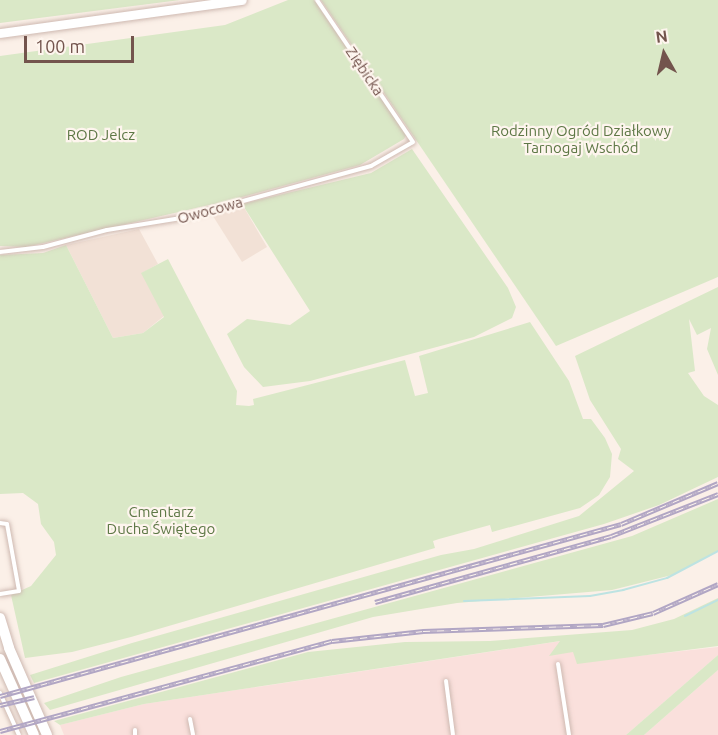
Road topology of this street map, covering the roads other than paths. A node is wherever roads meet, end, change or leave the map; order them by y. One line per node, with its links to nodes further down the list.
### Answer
1 (242, 0): 3 (street)
2 (317, 0): 4 (lane, Ziębicka)
3 (0, 33)
4 (413, 142): 5 (lane, Owocowa)
5 (0, 252)
6 (0, 523): 7 (lane)
7 (0, 594)
8 (0, 618): 16 (main road)
9 (0, 660): 15 (main road)
10 (558, 664): 19 (lane)
11 (446, 681): 18 (lane)
12 (0, 693): 14 (lane)
13 (190, 719): 17 (lane)
14 (19, 735)
15 (34, 735)
16 (47, 735)
17 (193, 735)
18 (453, 735)
19 (569, 735)

